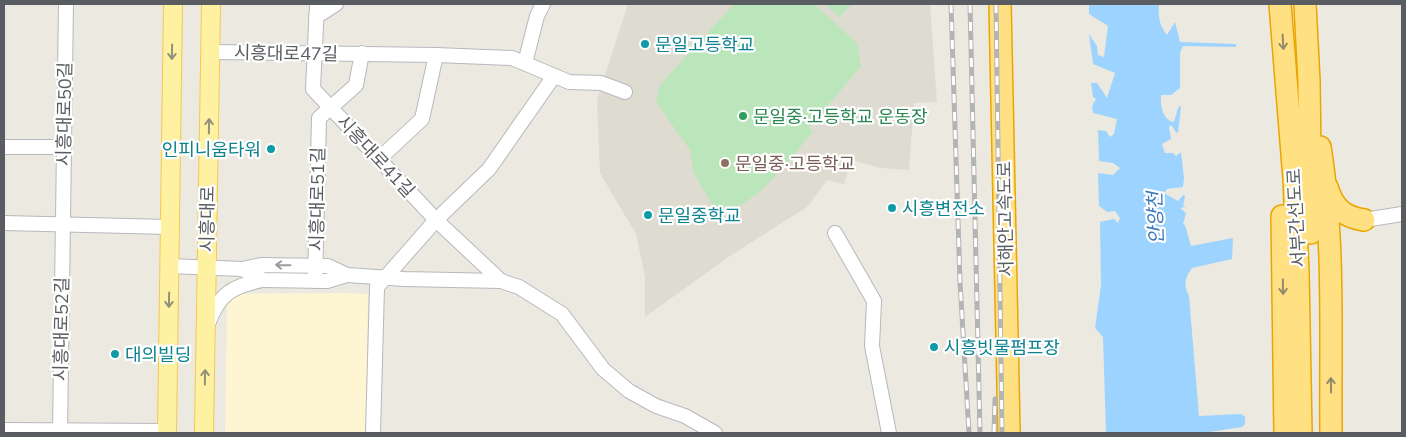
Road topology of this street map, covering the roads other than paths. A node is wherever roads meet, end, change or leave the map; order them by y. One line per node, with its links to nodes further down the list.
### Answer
1 (66, 4): 22 (street, 시흥대로50길)
2 (172, 4): 30 (main road, one-way to 30)
3 (211, 4): 11 (main road, 시흥대로)
4 (336, 4): 10 (street)
5 (543, 4): 15 (street)
6 (1000, 4): 50 (highway, 서해안고속도로)
7 (1013, 4): 51 (highway, 서해안고속도로)
8 (1280, 4): 17 (highway, 서부간선도로, one-way to 17)
9 (1305, 4): 18 (highway, 서부간선도로)
10 (317, 11): 12 (street, 시흥대로41길)
11 (210, 52): 12 (street, 시흥대로47길); 35 (main road, 시흥대로, one-way to 11)
12 (314, 53): 13 (street, 시흥대로47길); 20 (street, 시흥대로41길)
13 (362, 53): 14 (street, 시흥대로47길); 20 (street, 시흥대로47길)
14 (436, 54): 15 (street, 시흥대로47길); 23 (street)
15 (525, 63): 16 (street, 시흥대로47길)
16 (554, 76): 19 (street, 시흥대로47길); 26 (street)
17 (1285, 81): 52 (highway, one-way to 52); 53 (highway, 서부간선도로)
18 (1309, 81): 24 (highway); 54 (highway, 서부간선도로)
19 (624, 92)
20 (330, 108): 23 (street, 시흥대로41길); 34 (street, 시흥대로51길)
21 (4, 147): 22 (street)
22 (64, 147): 29 (street, 시흥대로50길)
23 (379, 159): 26 (street, 시흥대로41길)
24 (1325, 177): 27 (highway); 32 (highway)
25 (1402, 214): 27 (street)
26 (436, 220): 38 (street); 41 (street, 시흥대로41길)
27 (1364, 220): 32 (highway)
28 (4, 223): 29 (street)
29 (62, 225): 30 (street); 44 (street, 시흥대로52길)
30 (170, 227): 33 (main road)
31 (835, 233): 49 (street)
32 (1329, 264): 55 (highway, one-way to 32)
33 (169, 266): 35 (street, 시흥대로51길); 45 (main road, one-way to 45)
34 (315, 266): 36 (street, 시흥대로51길, one-way to 36); 37 (street, 시흥대로51길); 40 (street, 시흥대로51길)
35 (206, 268): 36 (street, 시흥대로51길); 42 (main road, 시흥대로)
36 (242, 269): 39 (street, 시흥대로51길)
37 (347, 275): 38 (street, 시흥대로51길); 40 (street, 시흥대로51길)
38 (385, 277): 41 (street, 시흥대로51길); 47 (street)
39 (262, 280): 40 (street, 시흥대로51길); 42 (street)
40 (315, 281)
41 (501, 281): 48 (street, 시흥대로51길)
42 (205, 332): 46 (main road, 시흥대로, one-way to 42)
43 (4, 430): 44 (street)
44 (60, 432): 45 (street)
45 (167, 432)
46 (204, 433)
47 (373, 433)
48 (715, 433)
49 (889, 433)
50 (1009, 433)
51 (1023, 433)
52 (1286, 433)
53 (1301, 433)
54 (1314, 433)
55 (1331, 433)

